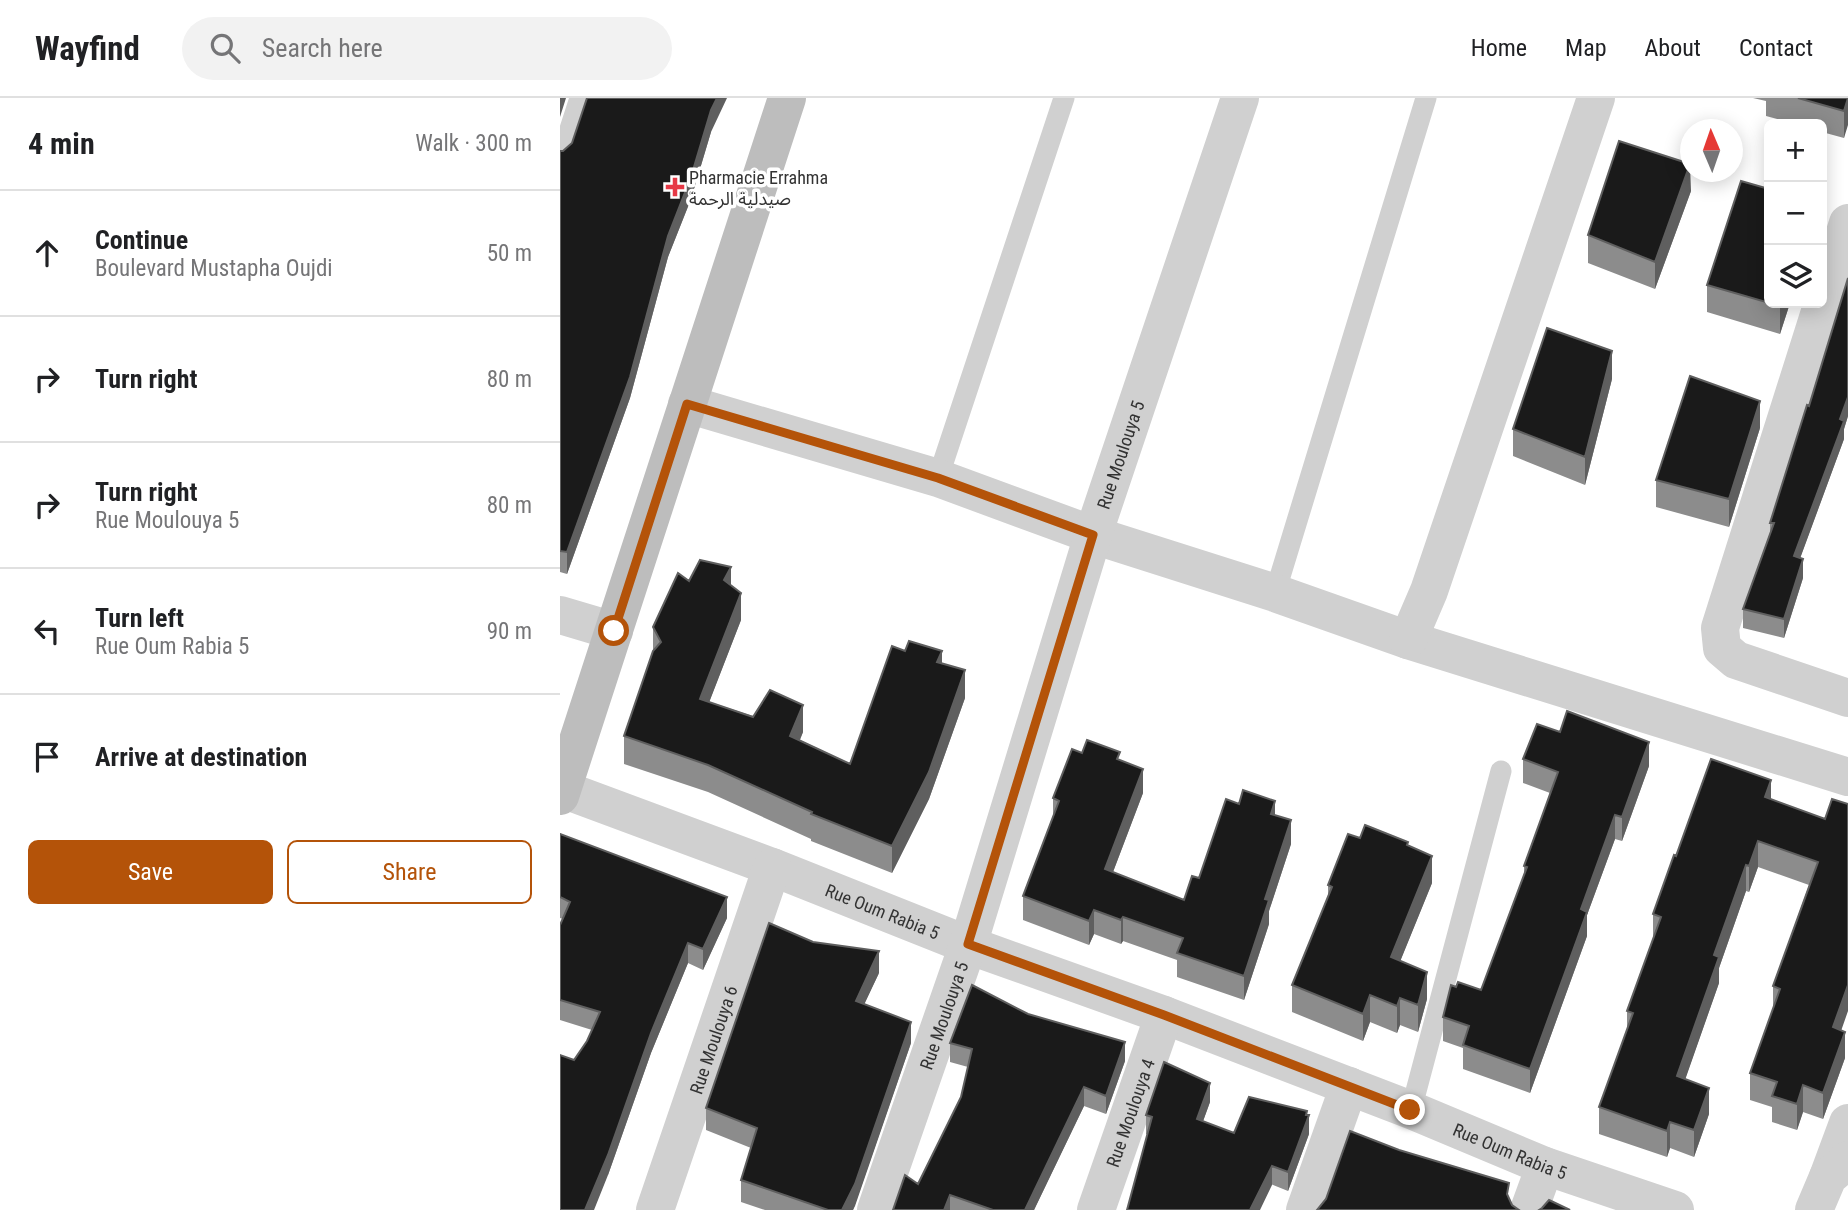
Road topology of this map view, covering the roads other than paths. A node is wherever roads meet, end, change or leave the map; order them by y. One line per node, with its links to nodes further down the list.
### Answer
1 (579, 98): 7 (lane)
2 (786, 98): 9 (main road)
3 (1065, 98): 10 (lane)
4 (1240, 98): 11 (street, Rue Moulouya 5)
5 (1426, 98): 12 (lane)
6 (1596, 98): 15 (street)
7 (560, 160)
8 (1848, 223): 16 (street)
9 (687, 404): 10 (street); 14 (main road)
10 (938, 478): 11 (street)
11 (1093, 535): 12 (street); 21 (street, Rue Moulouya 5)
12 (1275, 593): 15 (street)
13 (560, 615): 14 (street)
14 (614, 631): 19 (main road)
15 (1408, 640): 18 (street)
16 (1848, 698)
17 (1501, 771): 24 (lane)
18 (1848, 776)
19 (561, 792): 20 (street, Rue Oum Rabia 5)
20 (772, 867): 21 (street, Rue Oum Rabia 5); 28 (street, Rue Moulouya 6)
21 (968, 944): 22 (street, Rue Oum Rabia 5); 29 (street, Rue Moulouya 5)
22 (1164, 1015): 23 (street, Rue Oum Rabia 5); 30 (street, Rue Moulouya 4)
23 (1349, 1086): 24 (street, Rue Oum Rabia 5); 31 (street)
24 (1410, 1110): 26 (street, Rue Oum Rabia 5)
25 (1848, 1123): 27 (street)
26 (1545, 1166): 32 (street); 33 (street, Rue Oum Rabia 5)
27 (1830, 1182)
28 (662, 1208)
29 (876, 1210)
30 (1096, 1210)
31 (1305, 1210)
32 (1530, 1210)
33 (1675, 1210)

